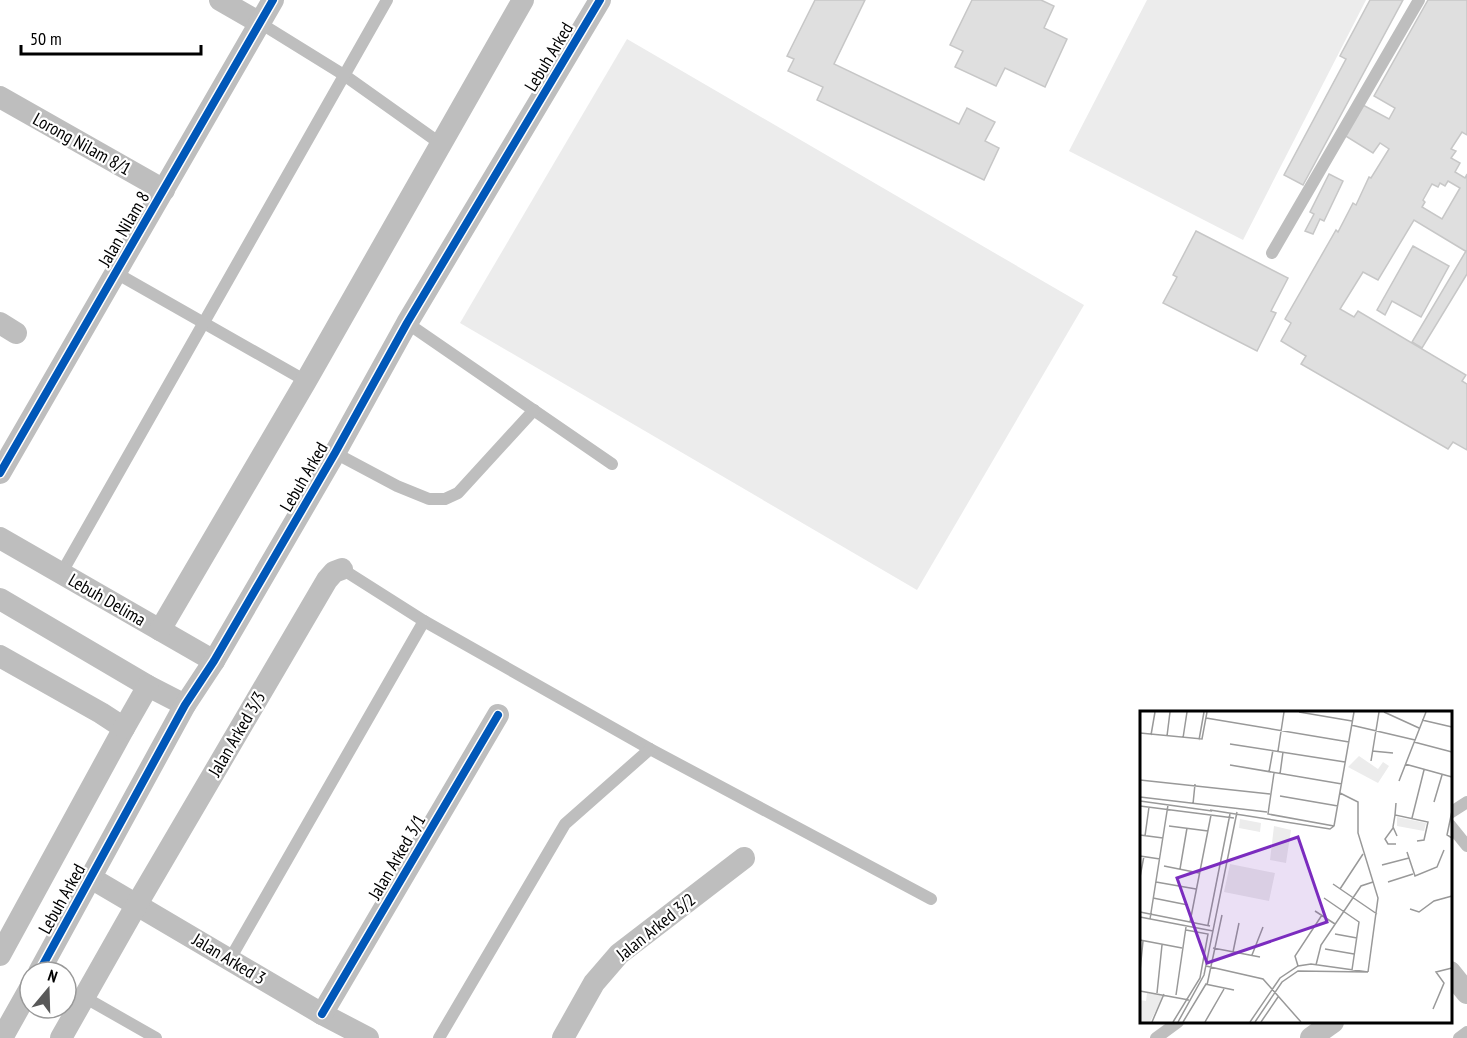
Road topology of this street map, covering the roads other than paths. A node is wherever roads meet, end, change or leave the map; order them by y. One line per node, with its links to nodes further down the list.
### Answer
1 (220, 0): 7 (street)
2 (273, 0): 7 (street, Jalan Nilam 8)
3 (387, 0): 8 (lane)
4 (523, 0): 10 (street)
5 (600, 0): 15 (street, Lebuh Arked)
6 (1419, 0): 12 (lane)
7 (260, 23): 8 (lane); 11 (street, Jalan Nilam 8)
8 (344, 75): 10 (lane); 14 (lane)
9 (0, 97): 11 (street, Lorong Nilam 8/1)
10 (441, 144): 16 (street)
11 (164, 190): 13 (street, Jalan Nilam 8)
12 (1272, 253)
13 (116, 273): 14 (lane); 20 (street, Jalan Nilam 8)
14 (204, 322): 16 (lane); 23 (lane)
15 (407, 323): 17 (lane); 18 (street, Lebuh Arked)
16 (306, 381): 26 (street)
17 (534, 410): 18 (lane); 19 (lane)
18 (335, 453): 28 (street, Lebuh Arked)
19 (612, 464)
20 (0, 473)
21 (0, 538): 23 (street, Lebuh Delima)
22 (342, 569): 25 (lane); 41 (street, Jalan Arked 3/3)
23 (61, 574): 26 (street, Lebuh Delima)
24 (0, 599): 29 (street)
25 (424, 621): 33 (lane); 43 (lane)
26 (160, 630): 28 (street, Lebuh Delima)
27 (0, 656): 32 (street)
28 (214, 661): 30 (street, Lebuh Arked)
29 (148, 686): 30 (street); 32 (street)
30 (185, 705): 39 (street, Lebuh Arked)
31 (498, 715): 49 (street, Jalan Arked 3/1)
32 (124, 728): 42 (street)
33 (650, 749): 40 (lane); 57 (lane)
34 (1467, 802): 35 (lane)
35 (1452, 812)
36 (1452, 827): 37 (lane)
37 (1467, 846)
38 (744, 858): 58 (street, Jalan Arked 3/2)
39 (91, 878): 41 (street, Jalan Arked 3); 44 (street, Lebuh Arked)
40 (931, 899)
41 (137, 904): 43 (street, Jalan Arked 3); 47 (street, Jalan Arked 3/3)
42 (0, 955)
43 (230, 959): 49 (street, Jalan Arked 3)
44 (46, 960)
45 (1452, 974): 46 (street)
46 (1467, 993)
47 (84, 997): 54 (street, Jalan Arked 3/3); 55 (lane)
48 (18, 1009): 53 (street)
49 (322, 1014): 56 (street, Jalan Arked 3)
50 (1177, 1023): 59 (lane)
51 (1332, 1023): 60 (street)
52 (1467, 1032): 61 (lane)
53 (2, 1038)
54 (61, 1038)
55 (156, 1038)
56 (368, 1038)
57 (439, 1038)
58 (563, 1038)
59 (1156, 1038)
60 (1311, 1038)
61 (1459, 1038)

